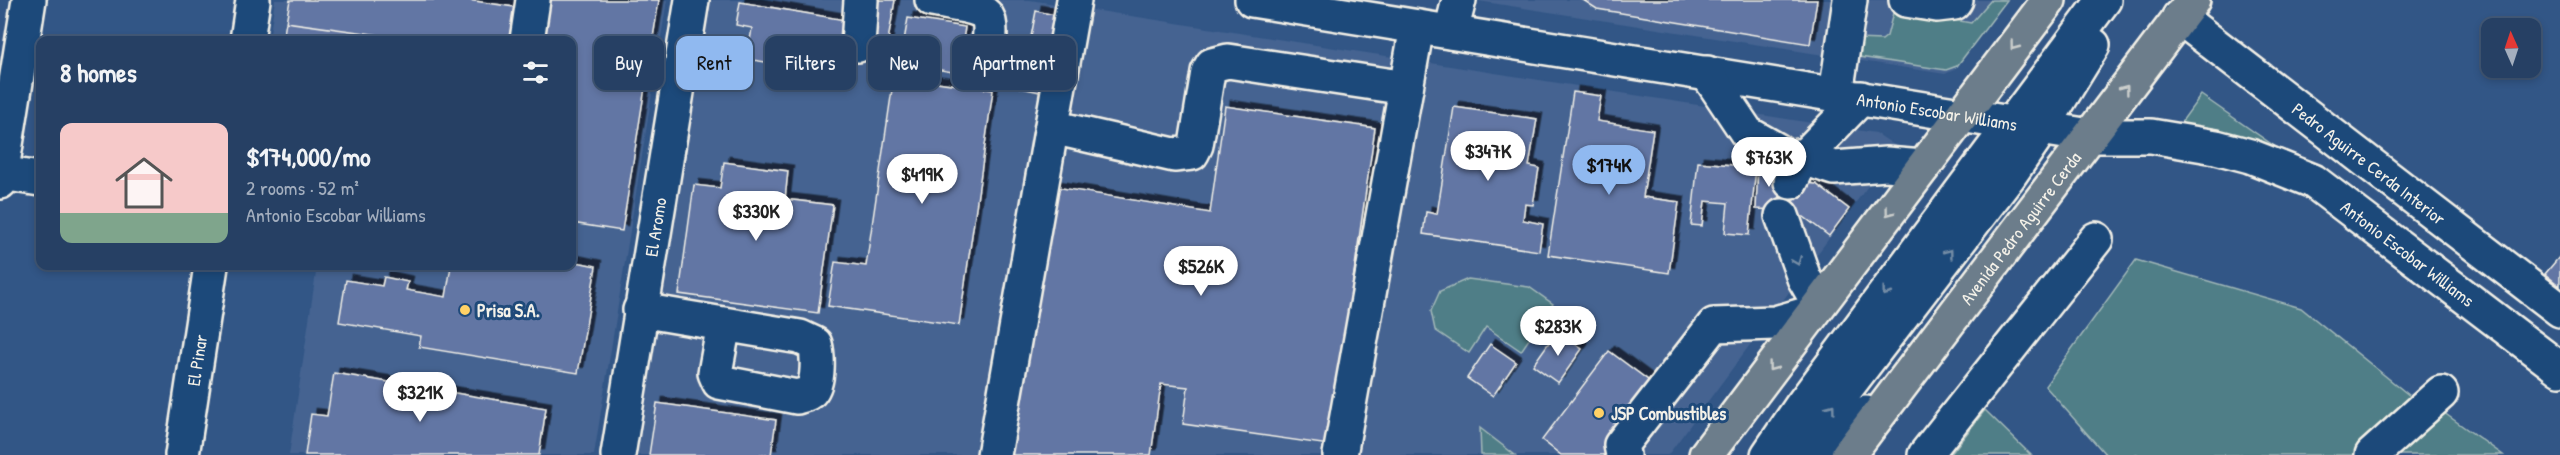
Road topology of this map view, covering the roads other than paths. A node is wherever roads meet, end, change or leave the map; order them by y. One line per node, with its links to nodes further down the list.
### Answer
1 (29, 0): 33 (street)
2 (253, 0): 19 (street)
3 (533, 0): 20 (street)
4 (692, 0): 39 (street, El Aromo)
5 (861, 0): 22 (street)
6 (932, 0): 21 (street)
7 (1074, 0): 28 (street)
8 (1252, 0): 17 (street, Antonio Escobar Williams)
9 (1459, 0): 18 (street)
10 (1850, 0): 25 (street)
11 (1906, 0): 12 (street)
12 (1956, 0)
13 (2049, 0): 26 (main road, one-way to 26)
14 (2104, 0): 27 (street)
15 (2126, 0): 29 (street)
16 (2186, 9): 30 (main road, Avenida Pedro Aguirre Cerda, one-way to 16); 40 (street, Pedro Aguirre Cerda Interior)
17 (1417, 27): 18 (street, Antonio Escobar Williams); 24 (street)
18 (1451, 32): 23 (street, Antonio Escobar Williams)
19 (248, 36)
20 (527, 36)
21 (991, 36)
22 (858, 45)
23 (1707, 74): 25 (street, Antonio Escobar Williams); 31 (street)
24 (1406, 88): 28 (street); 48 (street)
25 (1848, 96): 26 (street, Antonio Escobar Williams); 31 (street)
26 (1962, 114): 27 (street, Antonio Escobar Williams); 32 (main road)
27 (2011, 123): 29 (street, Antonio Escobar Williams); 51 (street, one-way to 51)
28 (1052, 127): 47 (street)
29 (2042, 128): 30 (street, Antonio Escobar Williams); 52 (street, one-way to 29)
30 (2090, 136): 42 (main road, Avenida Pedro Aguirre Cerda); 43 (street, Antonio Escobar Williams)
31 (1792, 162): 32 (street)
32 (1923, 167): 38 (main road, one-way to 38)
33 (1, 177): 34 (street)
34 (36, 179)
35 (1782, 216): 38 (street, one-way to 38)
36 (2096, 239): 55 (street)
37 (210, 270): 45 (street, El Pinar)
38 (1816, 308): 49 (street); 50 (main road, one-way to 50)
39 (640, 310): 41 (street); 46 (street, El Aromo)
40 (2560, 310)
41 (724, 324)
42 (1928, 349): 53 (street); 54 (main road, Avenida Pedro Aguirre Cerda)
43 (2560, 369)
44 (2441, 393): 56 (street)
45 (182, 455)
46 (618, 455)
47 (994, 455)
48 (1340, 455)
49 (1623, 455)
50 (1706, 455)
51 (1768, 455)
52 (1796, 455)
53 (1825, 455)
54 (1848, 455)
55 (1925, 455)
56 (2372, 455)

